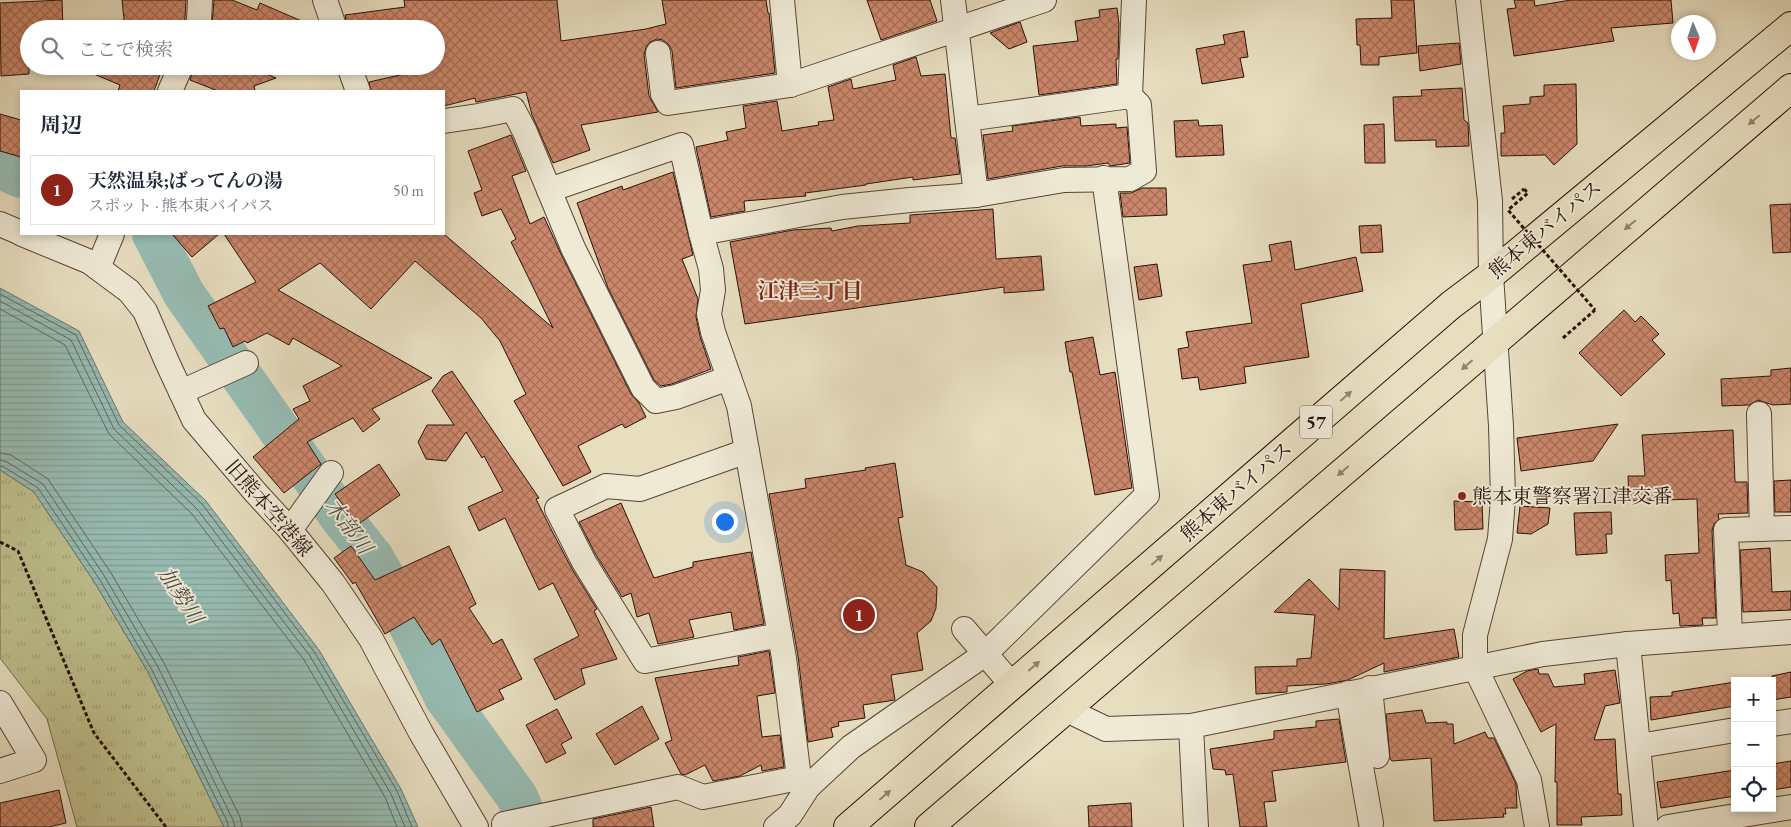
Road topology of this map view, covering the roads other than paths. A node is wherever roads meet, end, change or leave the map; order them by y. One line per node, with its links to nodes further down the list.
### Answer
1 (200, 0): 8 (street)
2 (325, 0): 9 (street)
3 (782, 0): 15 (street)
4 (953, 0): 11 (street)
5 (1044, 0): 11 (street)
6 (1134, 0): 19 (street)
7 (1468, 0): 31 (street)
8 (199, 20)
9 (332, 20)
10 (1791, 26): 31 (highway, 熊本東バイパス / 57)
11 (956, 30): 15 (street); 20 (street)
12 (658, 54): 15 (street)
13 (177, 75): 17 (street)
14 (352, 75): 18 (street)
15 (790, 85)
16 (1791, 88): 32 (highway, one-way to 32)
17 (170, 90)
18 (358, 90)
19 (1130, 96): 20 (street); 22 (street)
20 (967, 119): 24 (street)
21 (445, 121): 23 (street)
22 (1104, 178): 24 (street); 47 (street)
23 (549, 190): 27 (street); 34 (street)
24 (976, 195): 27 (street)
25 (0, 224): 26 (street, 旧熊本空港線)
26 (20, 233)
27 (701, 233): 34 (street)
28 (24, 235): 30 (street, 旧熊本空港線)
29 (112, 235): 30 (street)
30 (98, 268): 35 (street, 旧熊本空港線)
31 (1491, 275): 32 (street); 49 (highway, 熊本東バイパス / 57, one-way to 31)
32 (1495, 341): 48 (street); 52 (highway, one-way to 52)
33 (246, 363): 35 (street)
34 (729, 378): 37 (street)
35 (181, 392): 41 (street, 旧熊本空港線)
36 (1759, 414): 40 (street)
37 (747, 451): 44 (street); 44 (street)
38 (331, 473): 41 (street)
39 (1790, 528): 40 (street)
40 (1762, 529): 45 (street)
41 (290, 530): 62 (street, 旧熊本空港線)
42 (964, 629): 47 (street)
43 (1791, 632): 45 (street)
44 (780, 635): 60 (street)
45 (1730, 636): 46 (street)
46 (1628, 644): 48 (street); 57 (street)
47 (986, 654): 49 (street); 60 (street)
48 (1475, 667): 50 (street); 69 (street)
49 (1012, 685): 66 (highway, 熊本東バイパス / 57, one-way to 49)
50 (1359, 691): 55 (street); 58 (street); 63 (street)
51 (0, 703): 59 (street)
52 (1065, 710): 55 (street); 67 (highway)
53 (1791, 721): 54 (street)
54 (1776, 723)
55 (1191, 726): 68 (street)
56 (1731, 731): 57 (street)
57 (1638, 746): 70 (street)
58 (1377, 756)
59 (0, 771)
60 (804, 782): 64 (street); 65 (street)
61 (1791, 807): 71 (street)
62 (473, 821): 64 (street)
63 (1371, 823)
64 (505, 825)
65 (776, 827)
66 (848, 827)
67 (929, 827)
68 (1196, 827)
69 (1537, 827)
70 (1646, 827)
71 (1668, 827)

